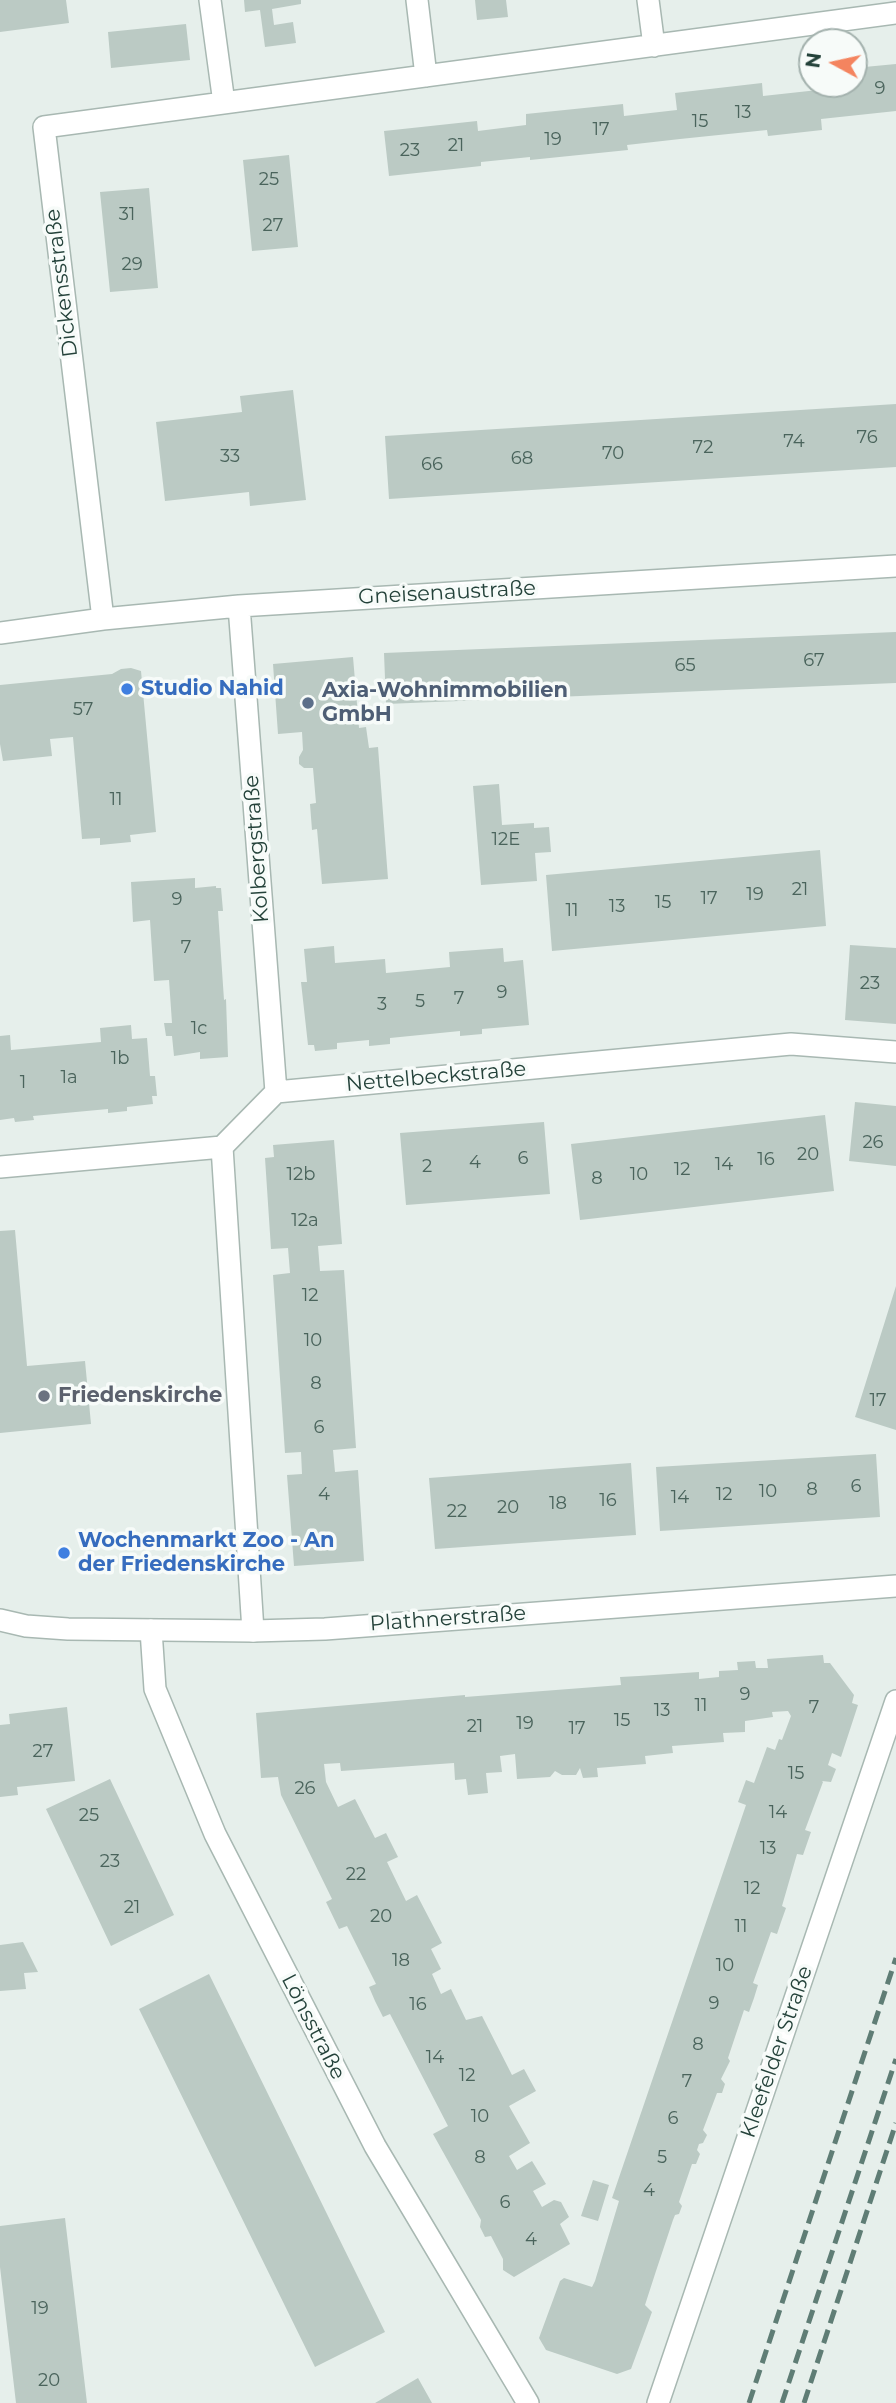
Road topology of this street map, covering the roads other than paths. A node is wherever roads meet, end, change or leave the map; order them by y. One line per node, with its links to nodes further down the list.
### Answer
1 (210, 0): 8 (street)
2 (417, 0): 7 (street)
3 (648, 0): 6 (street)
4 (874, 8): 5 (street, Dickensstraße); 6 (street, Dickensstraße)
5 (896, 13)
6 (654, 46): 7 (street, Dickensstraße)
7 (426, 76): 8 (street, Dickensstraße)
8 (224, 103): 11 (street, Dickensstraße)
9 (896, 566): 10 (street, Gneisenaustraße)
10 (239, 606): 11 (street, Gneisenaustraße); 14 (street, Kolbergstraße)
11 (103, 619): 12 (street, Gneisenaustraße)
12 (0, 633)
13 (896, 1052): 14 (street, Nettelbeckstraße)
14 (276, 1092): 15 (street)
15 (222, 1147): 16 (street); 20 (street)
16 (0, 1167)
17 (896, 1586): 20 (street, Plathnerstraße)
18 (0, 1620): 19 (street, Plathnerstraße)
19 (151, 1630): 20 (street, Plathnerstraße); 22 (street, Lönsstraße)
20 (253, 1631)
21 (896, 1701): 23 (street, Kleefelder Straße)
22 (528, 2403)
23 (658, 2403)

